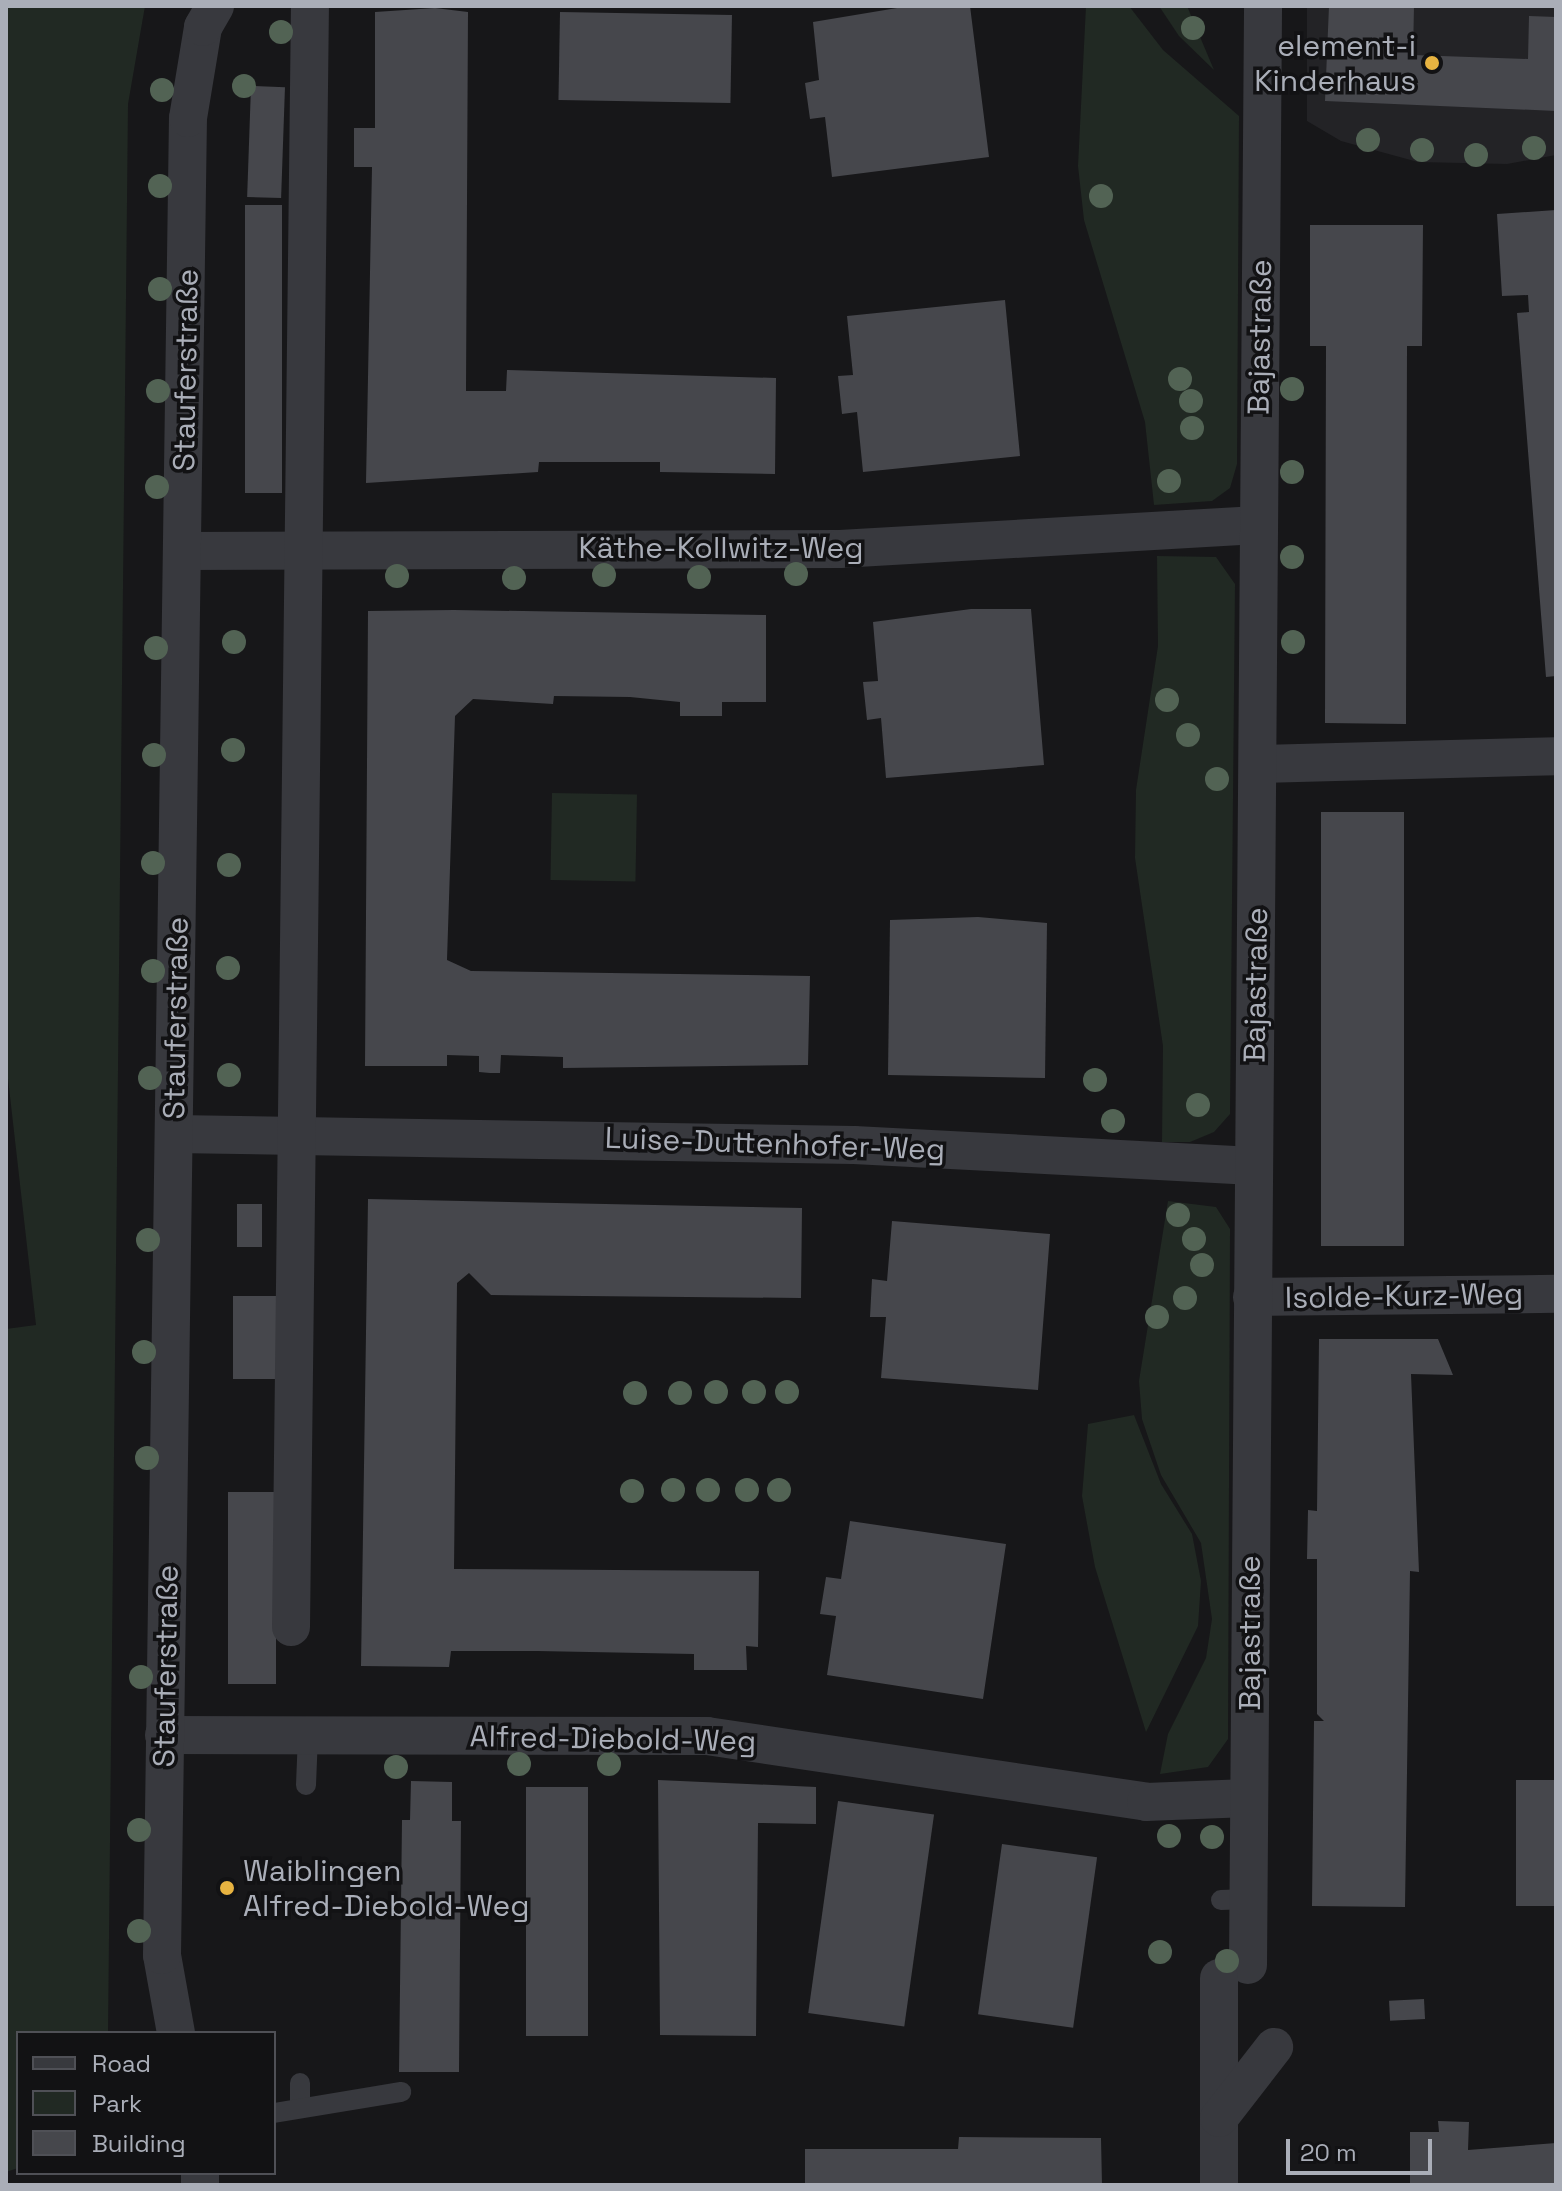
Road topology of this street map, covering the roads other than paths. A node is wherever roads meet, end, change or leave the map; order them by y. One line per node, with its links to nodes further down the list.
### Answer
1 (215, 6): 6 (street, Stauferstraße)
2 (310, 6): 5 (street)
3 (1263, 6): 4 (street, Bajastraße)
4 (1257, 525): 5 (street, Käthe-Kollwitz-Weg); 8 (street, Bajastraße)
5 (302, 550): 6 (street, Käthe-Kollwitz-Weg); 10 (street)
6 (184, 551): 9 (street, Stauferstraße)
7 (1556, 756): 8 (street)
8 (1259, 764): 11 (street, Bajastraße)
9 (174, 1134): 10 (street, Luise-Duttenhofer-Weg); 15 (street, Stauferstraße)
10 (297, 1134): 11 (street, Luise-Duttenhofer-Weg); 14 (street)
11 (1253, 1166): 13 (street, Bajastraße)
12 (1556, 1294): 13 (street, Isolde-Kurz-Weg)
13 (1252, 1297): 18 (street, Bajastraße)
14 (291, 1627)
15 (164, 1735): 16 (street, Alfred-Diebold-Weg); 19 (street, Stauferstraße)
16 (308, 1735): 17 (lane); 18 (street, Alfred-Diebold-Weg)
17 (306, 1785)
18 (1248, 1798): 25 (street, Bajastraße)
19 (176, 2031)
20 (1274, 2047): 25 (street)
21 (300, 2083): 23 (lane)
22 (401, 2092): 23 (lane)
23 (300, 2108): 24 (lane)
24 (276, 2113)
25 (1219, 2118): 26 (street, Bajastraße)
26 (1219, 2185)

